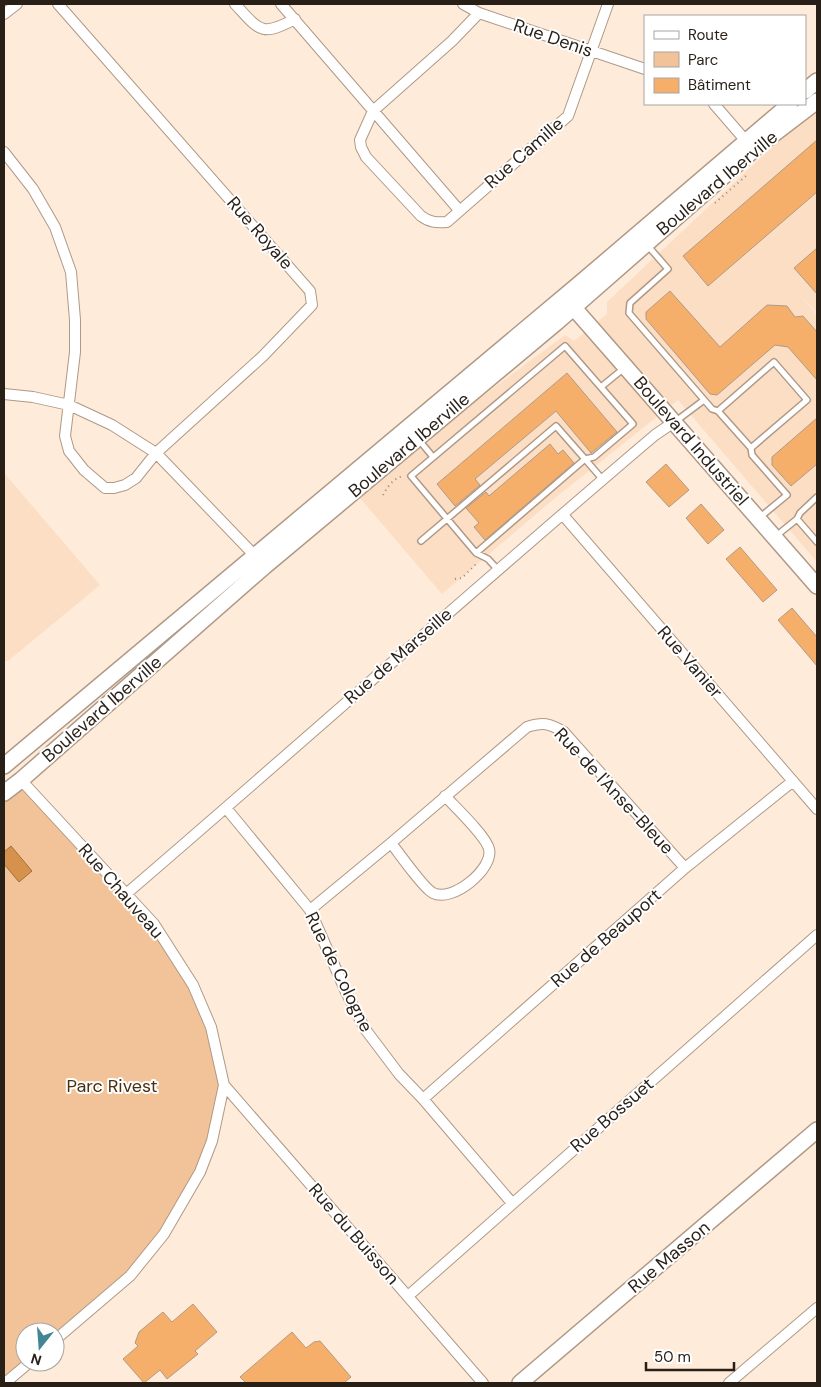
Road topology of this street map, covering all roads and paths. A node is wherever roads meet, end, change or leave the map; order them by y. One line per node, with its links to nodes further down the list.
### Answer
1 (16, 4): 8 (street)
2 (58, 4): 33 (street, Rue Royale)
3 (235, 4): 9 (street)
4 (281, 4): 9 (street)
5 (463, 4): 7 (street, Rue Denis)
6 (608, 4): 10 (street, Rue Camille)
7 (479, 12): 10 (street, Rue Denis); 17 (street, Rue Camille)
8 (4, 14)
9 (296, 19): 17 (street)
10 (592, 50): 11 (street, Rue Denis); 20 (street, Rue Camille)
11 (644, 69)
12 (817, 81): 13 (street)
13 (806, 90)
14 (817, 101): 21 (street, Boulevard Iberville)
15 (715, 105): 18 (street)
16 (789, 105): 18 (street, Boulevard Iberville)
17 (373, 111): 20 (street); 20 (street, Rue Camille)
18 (746, 141): 22 (street, Boulevard Iberville)
19 (4, 152): 27 (street)
20 (459, 210)
21 (646, 243): 22 (street, Boulevard Iberville); 26 (lane)
22 (569, 302): 23 (street, Boulevard Industriel); 30 (street, Boulevard Iberville); 31 (street, Boulevard Iberville)
23 (626, 367): 24 (lane); 29 (street, Boulevard Industriel)
24 (601, 387): 34 (lane); 35 (lane)
25 (4, 394): 27 (street)
26 (704, 400): 28 (lane); 29 (lane)
27 (69, 405): 33 (street); 33 (street)
28 (718, 411): 32 (lane); 32 (lane)
29 (674, 422): 37 (street, Rue de Marseille); 42 (street, Boulevard Industriel)
30 (407, 426): 31 (lane); 49 (street, Boulevard Iberville)
31 (417, 438): 34 (lane); 49 (street, Boulevard Iberville)
32 (751, 448): 42 (lane)
33 (156, 453): 49 (street)
34 (433, 457): 36 (lane)
35 (584, 459): 37 (lane); 41 (lane); 47 (lane)
36 (411, 476): 38 (path); 41 (lane)
37 (603, 480): 40 (street, Rue de Marseille)
38 (383, 495)
39 (817, 498): 43 (lane)
40 (563, 515): 50 (street, Rue de Marseille); 55 (street, Rue Vanier)
41 (447, 518): 45 (lane); 47 (lane)
42 (758, 518): 44 (street, Boulevard Industriel)
43 (797, 519): 44 (lane); 46 (lane)
44 (776, 537): 52 (street, Boulevard Industriel)
45 (421, 540)
46 (817, 542)
47 (476, 553): 48 (lane)
48 (482, 556): 50 (lane); 51 (path)
49 (260, 561): 53 (street, Boulevard Iberville); 54 (street, Boulevard Iberville)
50 (499, 570): 58 (street, Rue de Marseille)
51 (455, 579)
52 (817, 586)
53 (4, 766)
54 (21, 780): 56 (street, Boulevard Iberville); 62 (street, Rue Chauveau)
55 (793, 782): 59 (street, Rue Vanier); 61 (street, Rue de Beauport)
56 (4, 793)
57 (445, 796): 60 (street, Rue de l'Anse-Bleue); 60 (street); 61 (street, Rue de l'Anse-Bleue)
58 (226, 808): 62 (street, Rue de Marseille); 63 (street, Rue de Cologne)
59 (817, 810)
60 (391, 843): 63 (street, Rue de l'Anse-Bleue)
61 (685, 868): 66 (street, Rue de Beauport)
62 (126, 894): 65 (street, Rue Chauveau)
63 (310, 910): 66 (street, Rue de Cologne)
64 (817, 935): 68 (street, Rue Bossuet)
65 (224, 1085): 69 (street, Rue du Buisson); 71 (street, Rue Chauveau)
66 (423, 1099): 68 (street, Rue de Cologne)
67 (817, 1130): 75 (street, Rue Masson)
68 (512, 1203): 69 (street, Rue Bossuet)
69 (408, 1296): 74 (street, Rue du Buisson)
70 (817, 1308): 76 (street)
71 (65, 1331)
72 (18, 1372): 73 (street)
73 (5, 1383)
74 (483, 1383)
75 (520, 1383)
76 (729, 1383)

